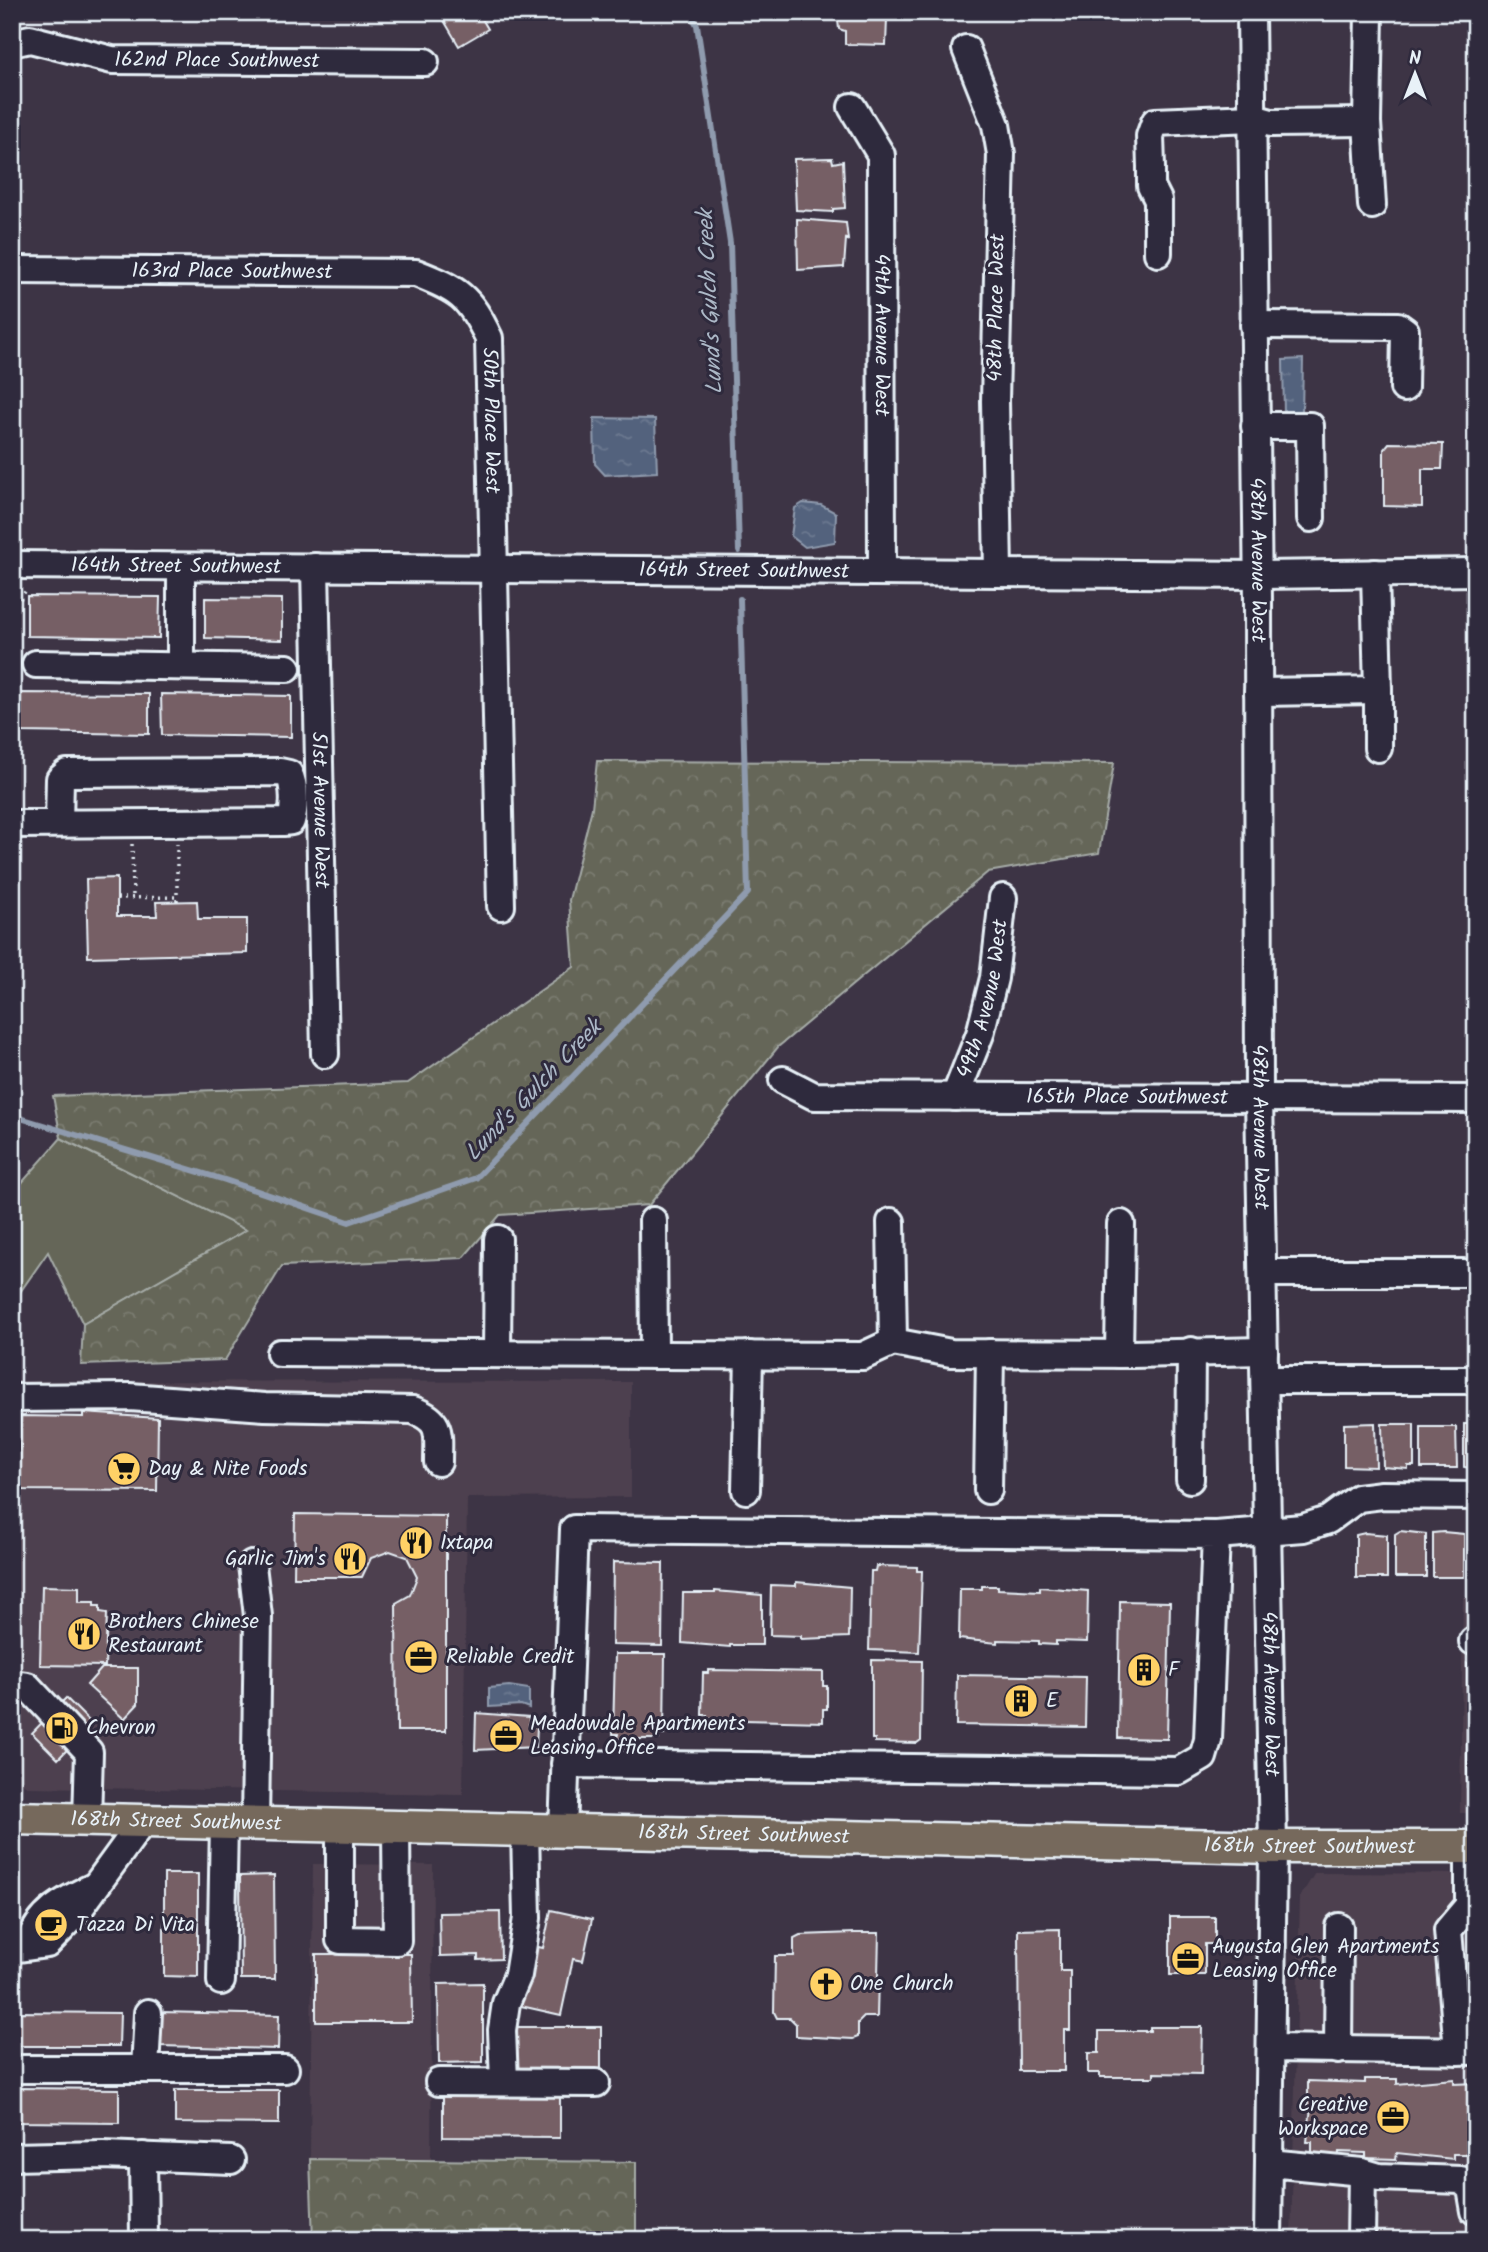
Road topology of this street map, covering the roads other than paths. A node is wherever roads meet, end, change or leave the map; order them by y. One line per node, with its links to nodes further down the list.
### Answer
1 (1251, 12): 7 (street, 48th Avenue West)
2 (1369, 12): 8 (street)
3 (12, 43): 5 (street, 162nd Place Southwest)
4 (966, 49): 23 (street, 48th Place West)
5 (425, 61)
6 (852, 107): 21 (street, 49th Avenue West)
7 (1253, 118): 8 (street); 10 (street); 13 (street, 48th Avenue West)
8 (1367, 122): 9 (street)
9 (1372, 205)
10 (1158, 253)
11 (12, 270): 12 (street, 163rd Place Southwest)
12 (449, 286): 20 (street, 50th Place West)
13 (1254, 325): 14 (street); 15 (street, 48th Avenue West)
14 (1404, 388)
15 (1255, 426): 16 (street); 25 (street, 48th Avenue West)
16 (1311, 518)
17 (12, 565): 19 (street, 164th Street Southwest)
18 (315, 567): 19 (street, 164th Street Southwest); 20 (street, 164th Street Southwest); 36 (street, 51st Avenue West)
19 (181, 568): 27 (street)
20 (492, 569): 21 (street, 164th Street Southwest); 35 (street, 50th Place West)
21 (882, 572): 23 (street, 164th Street Southwest)
22 (1476, 572): 24 (street, 164th Street Southwest)
23 (998, 573): 25 (street, 164th Street Southwest)
24 (1376, 573): 25 (street, 164th Street Southwest); 29 (street)
25 (1258, 575): 30 (street, 48th Avenue West)
26 (28, 659): 27 (street)
27 (181, 666): 28 (street)
28 (287, 668)
29 (1378, 690): 30 (street); 31 (street)
30 (1258, 692): 39 (street, 48th Avenue West)
31 (1378, 748)
32 (59, 823): 32 (street); 33 (street)
33 (12, 824)
34 (1003, 898): 38 (street, 49th Avenue West)
35 (501, 906)
36 (325, 1054)
37 (783, 1080): 38 (street, 165th Place Southwest)
38 (955, 1097): 39 (street, 165th Place Southwest)
39 (1259, 1097): 40 (street, 165th Place Southwest); 45 (street, 48th Avenue West)
40 (1476, 1099)
41 (653, 1221): 53 (street)
42 (891, 1223): 47 (street)
43 (1121, 1224): 54 (street)
44 (498, 1239): 52 (street)
45 (1263, 1273): 46 (street); 49 (street, 48th Avenue West)
46 (1464, 1273)
47 (893, 1342): 51 (street); 55 (street)
48 (1191, 1351): 49 (street); 54 (street); 60 (street)
49 (1264, 1351): 56 (street, 48th Avenue West)
50 (280, 1353): 52 (street)
51 (990, 1353): 54 (street); 62 (street)
52 (497, 1354): 53 (street)
53 (654, 1354): 55 (street)
54 (1119, 1354)
55 (749, 1355): 61 (street)
56 (1265, 1380): 57 (street); 64 (street, 48th Avenue West)
57 (1476, 1380)
58 (12, 1398): 59 (street)
59 (438, 1462)
60 (1190, 1479)
61 (746, 1490)
62 (988, 1490)
63 (1476, 1496): 64 (street)
64 (1267, 1531): 65 (street); 78 (street, 48th Avenue West)
65 (1216, 1535): 68 (street); 68 (street)
66 (252, 1565): 73 (street)
67 (12, 1684): 70 (street)
68 (565, 1764): 77 (street)
69 (12, 1818): 70 (main road, 168th Street Southwest)
70 (87, 1820): 71 (main road, 168th Street Southwest)
71 (143, 1821): 72 (main road, 168th Street Southwest); 82 (street)
72 (224, 1823): 73 (main road, 168th Street Southwest); 83 (street)
73 (255, 1824): 74 (main road, 168th Street Southwest)
74 (340, 1825): 75 (main road, 168th Street Southwest); 75 (street)
75 (397, 1827): 76 (main road, 168th Street Southwest)
76 (525, 1830): 77 (main road, 168th Street Southwest); 92 (street)
77 (563, 1831): 78 (main road, 168th Street Southwest)
78 (1273, 1847): 79 (main road, 168th Street Southwest); 85 (street, 48th Avenue West)
79 (1472, 1847): 80 (street)
80 (1472, 1907): 87 (street)
81 (1339, 1927): 86 (street)
82 (20, 1947)
83 (222, 1981)
84 (148, 2013): 89 (street)
85 (1271, 2049): 86 (street); 97 (street, 48th Avenue West)
86 (1338, 2050): 87 (street)
87 (1467, 2051)
88 (12, 2069): 89 (street)
89 (145, 2069): 90 (street)
90 (285, 2069)
91 (439, 2082): 92 (street)
92 (504, 2082): 93 (street)
93 (596, 2083)
94 (143, 2156): 95 (street); 96 (street); 100 (street)
95 (12, 2157)
96 (231, 2160)
97 (1269, 2163): 98 (street); 101 (street, 48th Avenue West)
98 (1362, 2172): 99 (street); 102 (street)
99 (1475, 2211)
100 (144, 2240)
101 (1268, 2240)
102 (1362, 2240)

